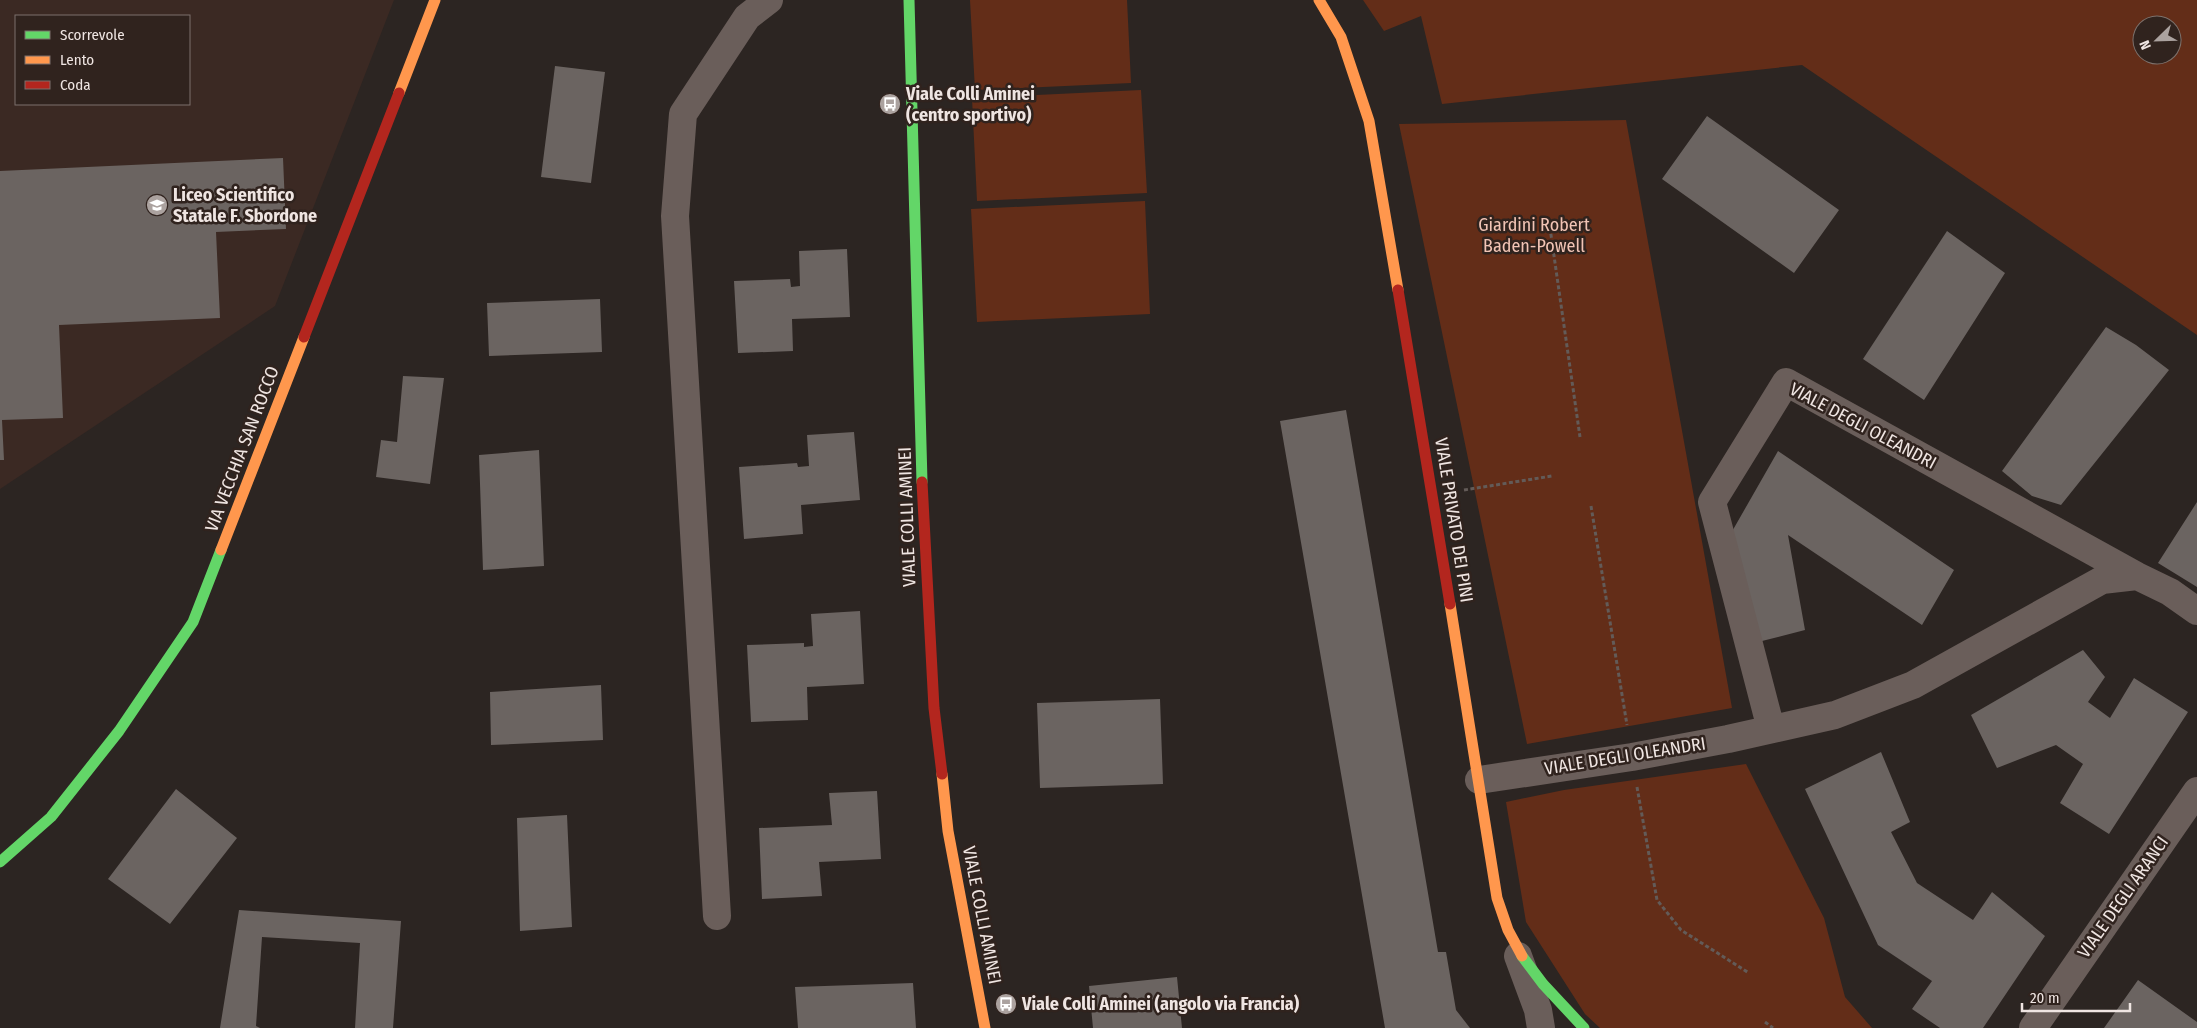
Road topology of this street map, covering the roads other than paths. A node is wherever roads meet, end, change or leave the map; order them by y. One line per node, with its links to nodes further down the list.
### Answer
1 (435, 0): 10 (street, VIA VECCHIA SAN ROCCO)
2 (769, 0): 11 (street)
3 (909, 0): 13 (street, VIALE COLLI AMINEI)
4 (1319, 0): 8 (street, VIALE PRIVATO DEI PINI)
5 (2136, 576): 6 (street, VIALE DEGLI OLEANDRI); 7 (street, VIALE DEGLI OLEANDRI); 7 (street, VIALE DEGLI OLEANDRI)
6 (2197, 611)
7 (1770, 730): 8 (street, VIALE DEGLI OLEANDRI)
8 (1479, 780): 12 (street, VIALE PRIVATO DEI PINI)
9 (2197, 791): 16 (street, VIALE DEGLI ARANCI)
10 (0, 862)
11 (717, 916)
12 (1510, 934): 14 (street); 15 (street, VIALE PRIVATO DEI PINI)
13 (985, 1028)
14 (1541, 1028)
15 (1584, 1028)
16 (2033, 1028)

